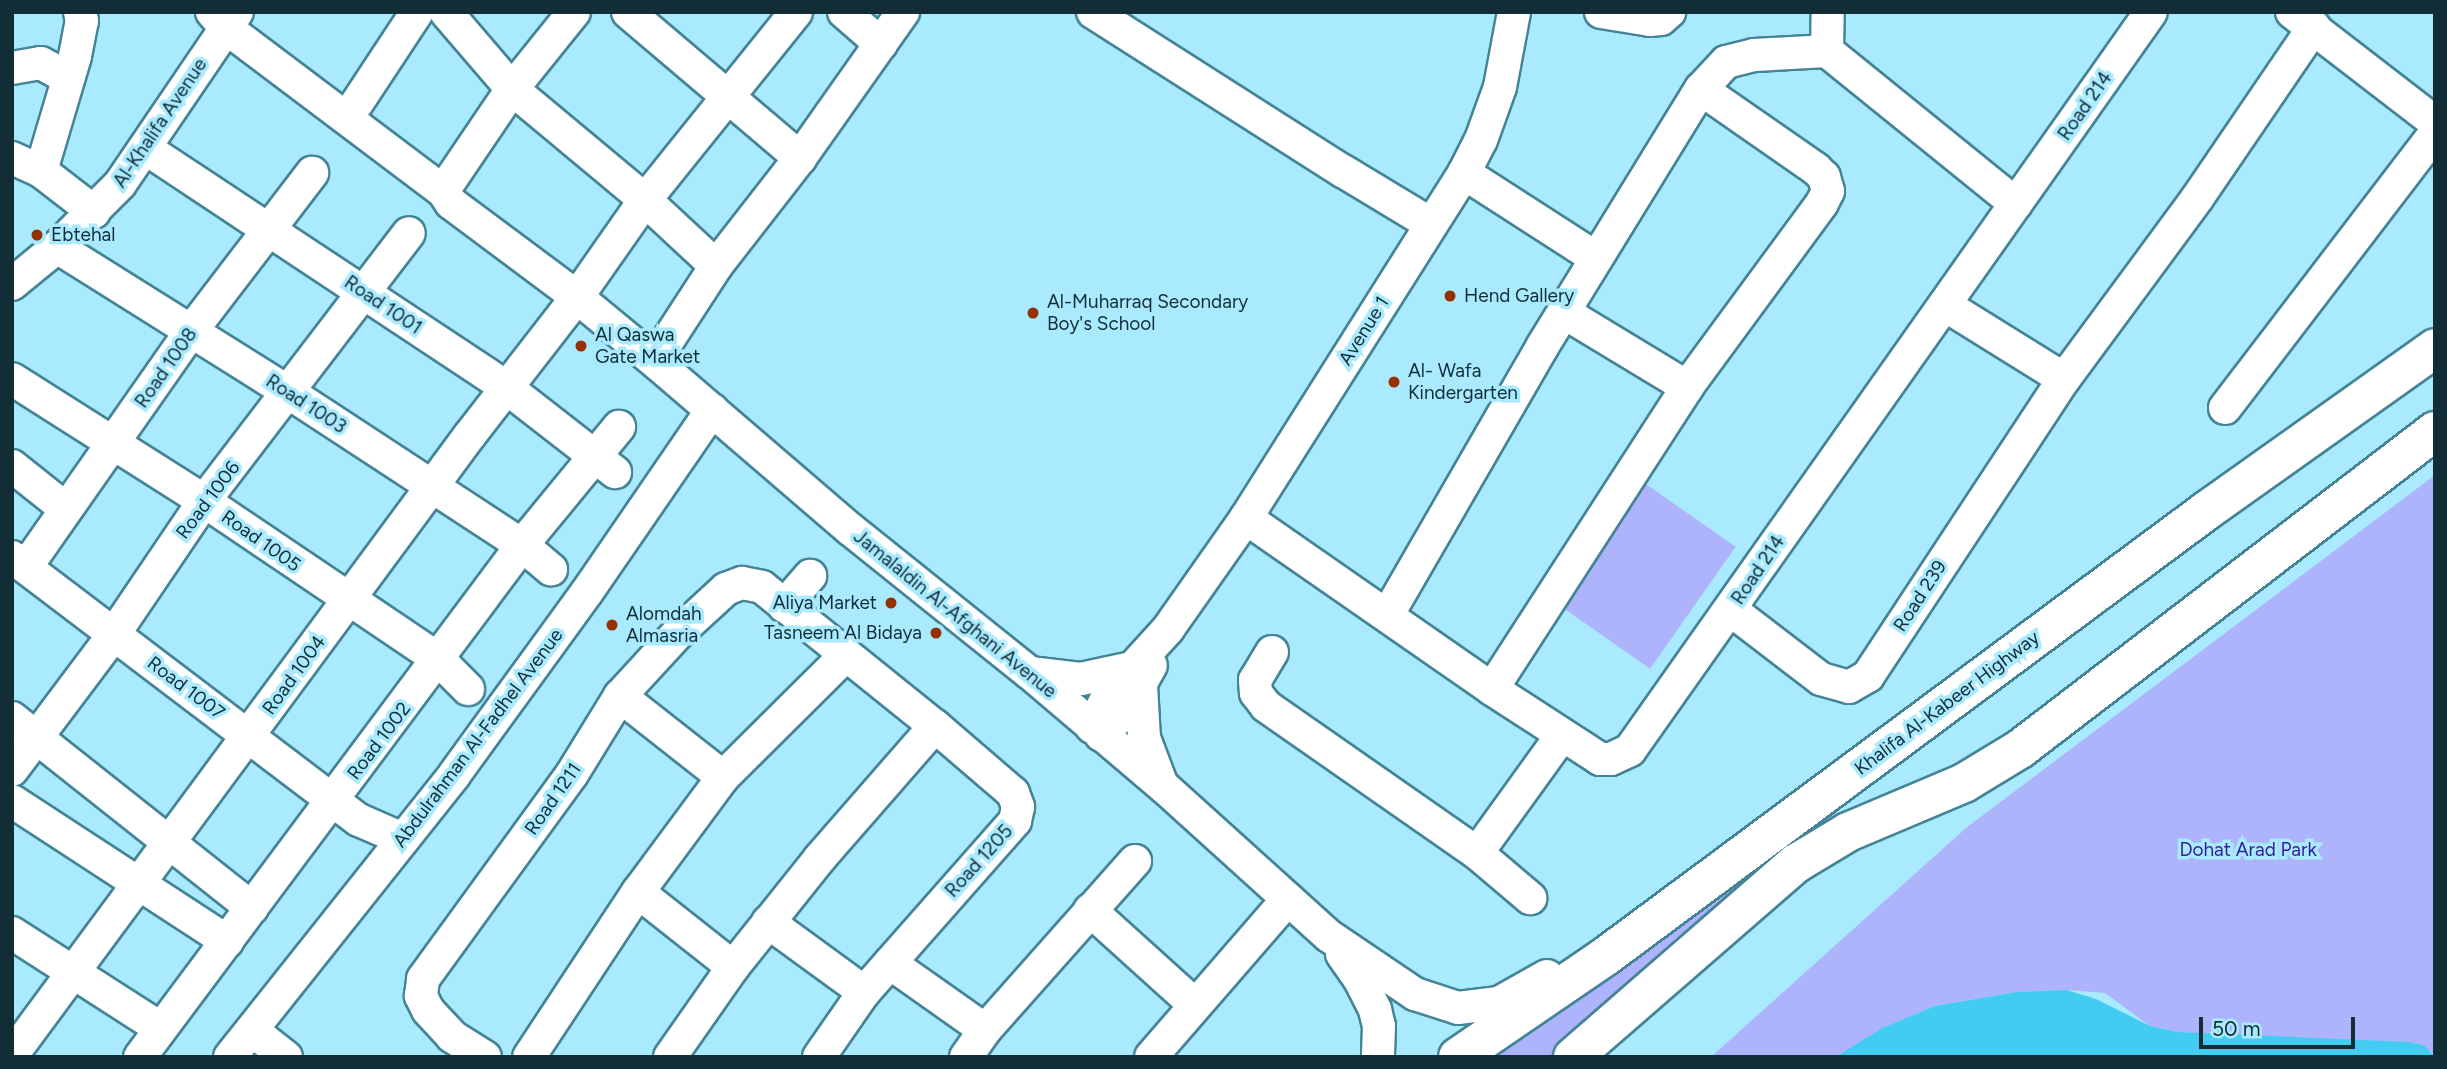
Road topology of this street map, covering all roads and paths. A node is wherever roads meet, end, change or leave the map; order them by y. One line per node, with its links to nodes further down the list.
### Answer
1 (80, 12): 20 (street)
2 (417, 12): 24 (street)
3 (446, 12): 21 (street)
4 (574, 12): 21 (street)
5 (628, 12): 23 (street)
6 (796, 12): 23 (street, Road 1004)
7 (844, 12): 17 (street)
8 (903, 12): 17 (street)
9 (1093, 12): 37 (street)
10 (1514, 12): 32 (street, Avenue 1)
11 (1601, 12): 12 (street)
12 (1669, 12)
13 (1828, 12): 18 (street)
14 (2151, 12): 35 (street, Road 214)
15 (225, 17): 27 (street, Al-Khalifa Avenue); 33 (street, Jamalaldin Al-Afghani Avenue)
16 (2303, 20): 25 (street); 51 (street, Road 239)
17 (881, 44): 29 (street)
18 (1827, 51): 22 (street); 35 (street)
19 (12, 68): 20 (street)
20 (68, 78): 30 (street)
21 (512, 89): 33 (street); 34 (street)
22 (1701, 89): 41 (street); 53 (street)
23 (729, 96): 29 (street); 34 (street, Road 1004)
24 (357, 103)
25 (2435, 122)
26 (2435, 133): 56 (street)
27 (145, 148): 36 (street, Al-Khalifa Avenue); 38 (street, Road 1001)
28 (12, 158): 30 (street)
29 (800, 158): 42 (street)
30 (41, 171): 36 (street)
31 (312, 173): 38 (street, Road 1008)
32 (1464, 173): 37 (street, Avenue 1); 41 (street)
33 (443, 191): 45 (street, Jamalaldin Al-Afghani Avenue)
34 (645, 200): 42 (street); 45 (street, Road 1004)
35 (2016, 204): 46 (street, Road 214)
36 (94, 212): 40 (street, Al-Khalifa Avenue)
37 (1431, 224): 66 (street, Avenue 1)
38 (270, 232): 44 (street, Road 1001); 48 (street, Road 1008)
39 (409, 233): 44 (street, Road 1006)
40 (57, 247): 43 (street, Al-Khalifa Avenue); 48 (street, Road 1003)
41 (1596, 258): 47 (street)
42 (716, 266): 49 (street)
43 (12, 284)
44 (365, 292): 54 (street, Road 1001); 55 (street, Road 1006)
45 (577, 297): 54 (street, Road 1004); 57 (street, Jamalaldin Al-Afghani Avenue)
46 (1945, 305): 51 (street); 74 (street, Road 214)
47 (1565, 313): 53 (street); 75 (street)
48 (192, 330): 55 (street, Road 1003); 60 (street, Road 1008)
49 (668, 340)
50 (2435, 348): 110 (main road, Khalifa Al-Kabeer Highway)
51 (2064, 379): 74 (street, Road 239)
52 (15, 386): 60 (street, Road 1005)
53 (1687, 387): 83 (street)
54 (507, 388): 61 (street, Road 1001); 63 (street, Road 1004)
55 (288, 392): 63 (street, Road 1003); 64 (street, Road 1006)
56 (2225, 408)
57 (712, 410): 80 (street, Jamalaldin Al-Afghani Avenue); 97 (street, Abdulrahman Al-Fadhel Avenue)
58 (619, 427): 61 (street, Road 1002)
59 (2435, 431): 132 (main road)
60 (113, 443): 64 (street, Road 1005); 65 (street, Road 1008)
61 (605, 465): 67 (street, Road 1002)
62 (12, 466): 65 (street)
63 (433, 487): 67 (street, Road 1003); 72 (street, Road 1004)
64 (204, 501): 72 (street, Road 1005); 76 (street, Road 1006)
65 (66, 509): 68 (street, Road 1008)
66 (1246, 518): 75 (street, Road 214); 81 (street, Avenue 1)
67 (522, 545): 69 (street, Road 1003); 79 (street, Road 1002)
68 (19, 562): 76 (street, Road 1007)
69 (551, 569)
70 (810, 576): 73 (street)
71 (742, 583): 73 (street, Road 1205); 84 (street, Road 1211)
72 (349, 602): 79 (street, Road 1005); 89 (street, Road 1004)
73 (784, 606): 78 (street, Road 1205)
74 (1731, 610): 88 (street, Road 214)
75 (1388, 614): 83 (street, Road 214)
76 (114, 634): 89 (street, Road 1007); 90 (street, Road 1006)
77 (1272, 652): 98 (street)
78 (846, 655): 86 (street, Road 1205); 92 (street)
79 (437, 658): 82 (street, Road 1005); 95 (street, Road 1002)
80 (1030, 673): 81 (street); 87 (street, Jamalaldin Al-Afghani Avenue)
81 (1136, 676): 87 (street, Avenue 1); 93 (street)
82 (468, 689)
83 (1492, 689): 88 (street, Road 214)
84 (620, 696): 92 (street); 119 (street, Road 1211)
85 (12, 718): 90 (street)
86 (935, 726): 106 (street); 111 (street, Road 1205)
87 (1097, 731): 93 (street, Jamalaldin Al-Afghani Avenue)
88 (1562, 735): 98 (street)
89 (249, 736): 95 (street, Road 1007); 96 (street, Road 1004)
90 (36, 738): 91 (street, Road 1006); 96 (street)
91 (12, 770)
92 (723, 777): 101 (street)
93 (1164, 787): 103 (street, Jamalaldin Al-Afghani Avenue)
94 (12, 801): 100 (street)
95 (334, 801): 97 (street, Road 1007); 104 (street, Road 1002)
96 (168, 842): 100 (street, Road 1004); 104 (street)
97 (396, 850): 118 (street, Abdulrahman Al-Fadhel Avenue)
98 (1477, 853): 102 (street)
99 (1135, 861): 105 (street)
100 (139, 884): 109 (street); 113 (street, Road 1004)
101 (638, 891): 112 (street); 125 (street)
102 (1530, 898)
103 (1288, 899): 108 (street, Jamalaldin Al-Afghani Avenue); 115 (street)
104 (252, 908): 109 (street, Road 1002)
105 (1090, 911): 115 (street); 117 (street)
106 (768, 922): 112 (street); 114 (street)
107 (12, 933): 113 (street)
108 (1329, 936): 110 (street, Jamalaldin Al-Afghani Avenue); 130 (street, Jamalaldin Al-Afghani Avenue)
109 (227, 941): 116 (street, Road 1002)
110 (1606, 956): 131 (main road, Khalifa Al-Kabeer Highway)
111 (890, 963): 114 (street, Road 1205); 117 (street)
112 (733, 967): 126 (street)
113 (71, 972): 116 (street); 120 (street, Road 1004)
114 (864, 992): 127 (street, Road 1205)
115 (1194, 1004): 129 (street)
116 (160, 1027): 121 (street, Road 1002)
117 (985, 1030): 128 (street)
118 (253, 1031): 122 (street, Abdulrahman Al-Fadhel Avenue); 123 (street)
119 (444, 1047): 124 (street, Road 1211)
120 (18, 1052)
121 (140, 1057)
122 (230, 1057)
123 (286, 1057)
124 (485, 1057)
125 (529, 1057)
126 (670, 1057)
127 (819, 1057)
128 (966, 1057)
129 (1151, 1057)
130 (1378, 1057)
131 (1458, 1057)
132 (1573, 1057)

